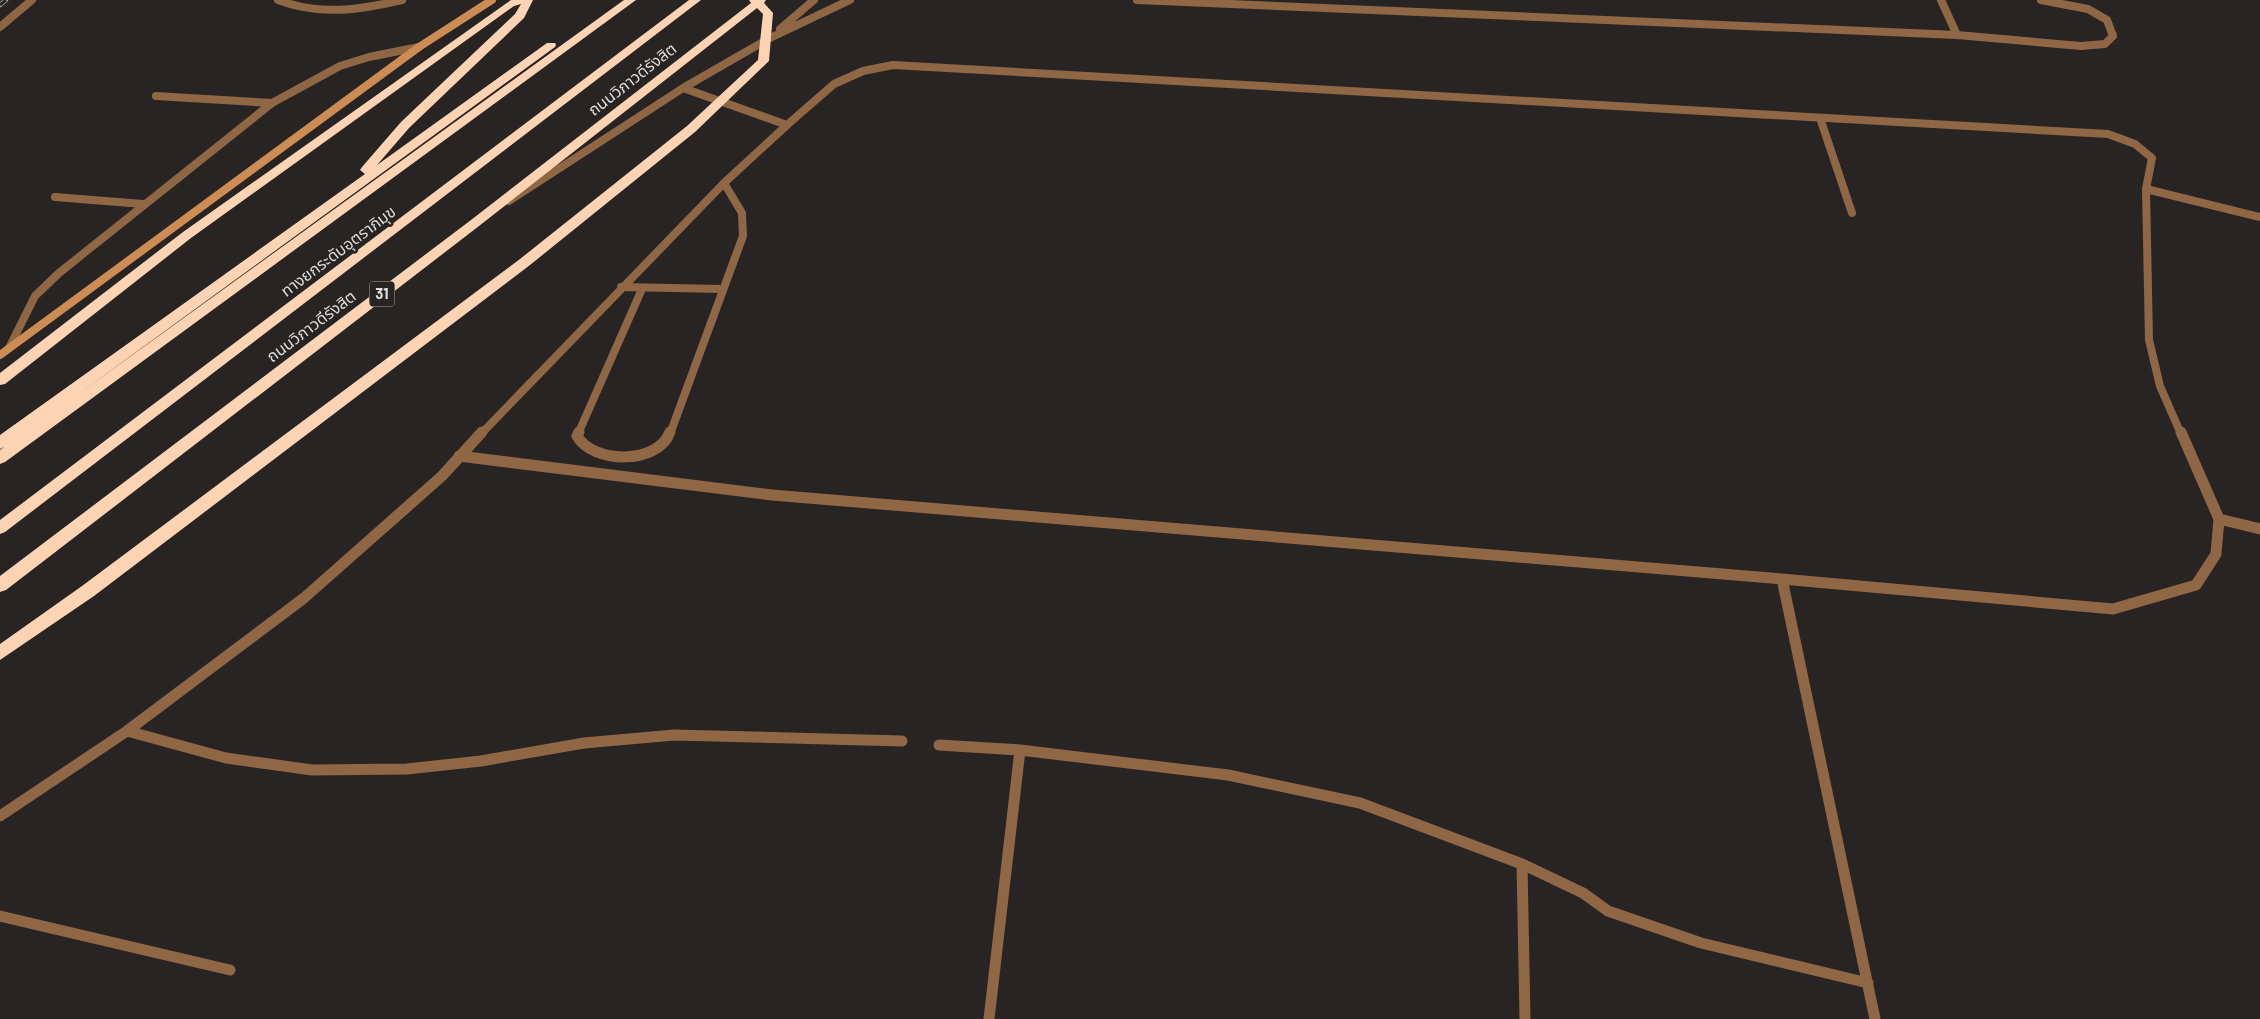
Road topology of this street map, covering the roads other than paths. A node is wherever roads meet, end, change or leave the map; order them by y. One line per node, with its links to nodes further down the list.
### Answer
1 (32, 0): 17 (street)
2 (278, 0): 3 (street)
3 (402, 0)
4 (492, 0): 20 (main road)
5 (521, 0): 39 (highway)
6 (528, 0): 28 (highway)
7 (613, 0): 28 (highway)
8 (630, 0): 42 (highway, ทางยกระดับอุตราภิมุข)
9 (696, 0): 44 (highway, ทางยกระดับอุตราภิมุข)
10 (754, 0): 48 (highway)
11 (761, 0): 33 (highway, ถนนวิภาวดีรังสิต / 31)
12 (814, 0): 19 (street)
13 (850, 0): 19 (street)
14 (1138, 0): 18 (street)
15 (1941, 0): 18 (street)
16 (2040, 0): 18 (street)
17 (0, 27)
18 (1957, 36)
19 (770, 38): 21 (street)
20 (418, 47): 23 (street); 37 (main road)
21 (683, 88): 25 (street); 33 (street)
22 (156, 96): 23 (street)
23 (272, 103): 30 (street)
24 (1820, 118): 25 (street); 27 (street); 31 (street)
25 (787, 126): 26 (street)
26 (724, 183): 34 (street); 36 (street)
27 (2146, 189): 32 (street); 43 (street)
28 (349, 190): 40 (highway)
29 (55, 197): 30 (street)
30 (143, 204): 37 (street)
31 (1852, 213)
32 (2260, 217)
33 (475, 223): 47 (highway, ถนนวิภาวดีรังสิต / 31)
34 (621, 287): 35 (street); 41 (street)
35 (642, 289): 36 (street); 36 (street)
36 (723, 289)
37 (9, 348): 38 (main road)
38 (0, 355)
39 (0, 380)
40 (0, 443)
41 (458, 456): 46 (street); 49 (street)
42 (0, 458)
43 (2219, 519): 45 (street); 46 (street)
44 (0, 528)
45 (2260, 529)
46 (1782, 579): 57 (street)
47 (0, 586)
48 (0, 653)
49 (127, 731): 50 (street); 53 (street)
50 (902, 741)
51 (939, 745): 52 (street)
52 (1020, 750): 54 (street); 58 (street)
53 (0, 816)
54 (1522, 864): 57 (street); 59 (street)
55 (0, 916): 56 (street)
56 (230, 970)
57 (1868, 983): 60 (street)
58 (989, 1019)
59 (1525, 1019)
60 (1875, 1019)

